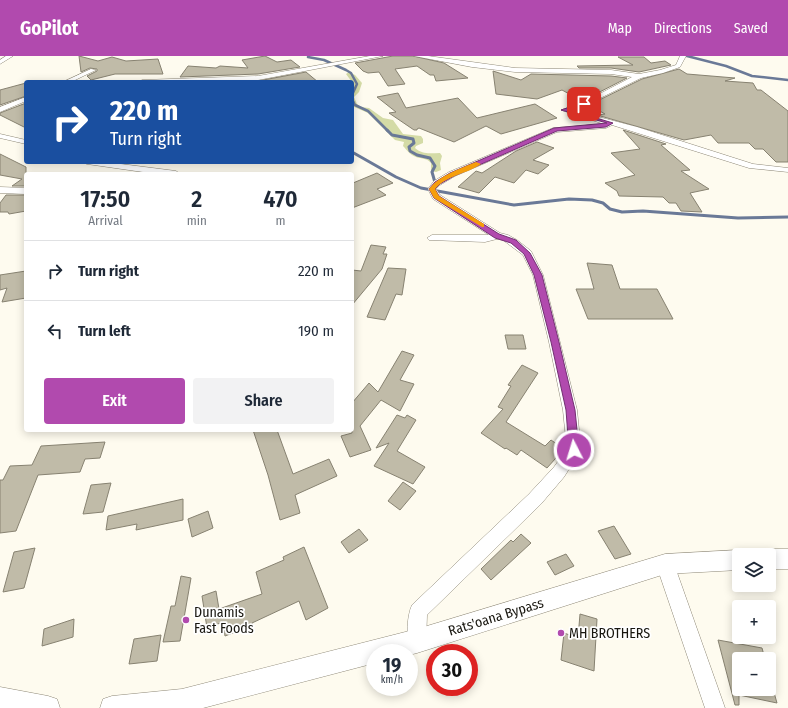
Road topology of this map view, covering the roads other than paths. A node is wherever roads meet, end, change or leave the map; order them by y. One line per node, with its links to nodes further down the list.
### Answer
1 (10, 56): 5 (street)
2 (380, 56): 9 (street)
3 (418, 56): 7 (street)
4 (683, 56): 7 (street)
5 (0, 62)
6 (93, 70): 8 (street)
7 (640, 76): 12 (street)
8 (70, 80)
9 (200, 80)
10 (24, 99): 11 (street)
11 (0, 110)
12 (611, 123): 16 (street); 20 (street)
13 (0, 136): 14 (street)
14 (24, 142)
15 (101, 164): 17 (street)
16 (788, 170)
17 (159, 172)
18 (0, 190): 19 (street)
19 (24, 191)
20 (497, 236): 21 (street); 26 (street)
21 (432, 238)
22 (776, 559): 23 (street)
23 (788, 559)
24 (732, 560): 25 (street, Rats'oana Bypass)
25 (665, 564): 26 (street, Rats'oana Bypass); 30 (street)
26 (417, 641): 29 (street, Rats'oana Bypass)
27 (0, 699): 28 (street)
28 (33, 706)
29 (112, 708)
30 (715, 708)

